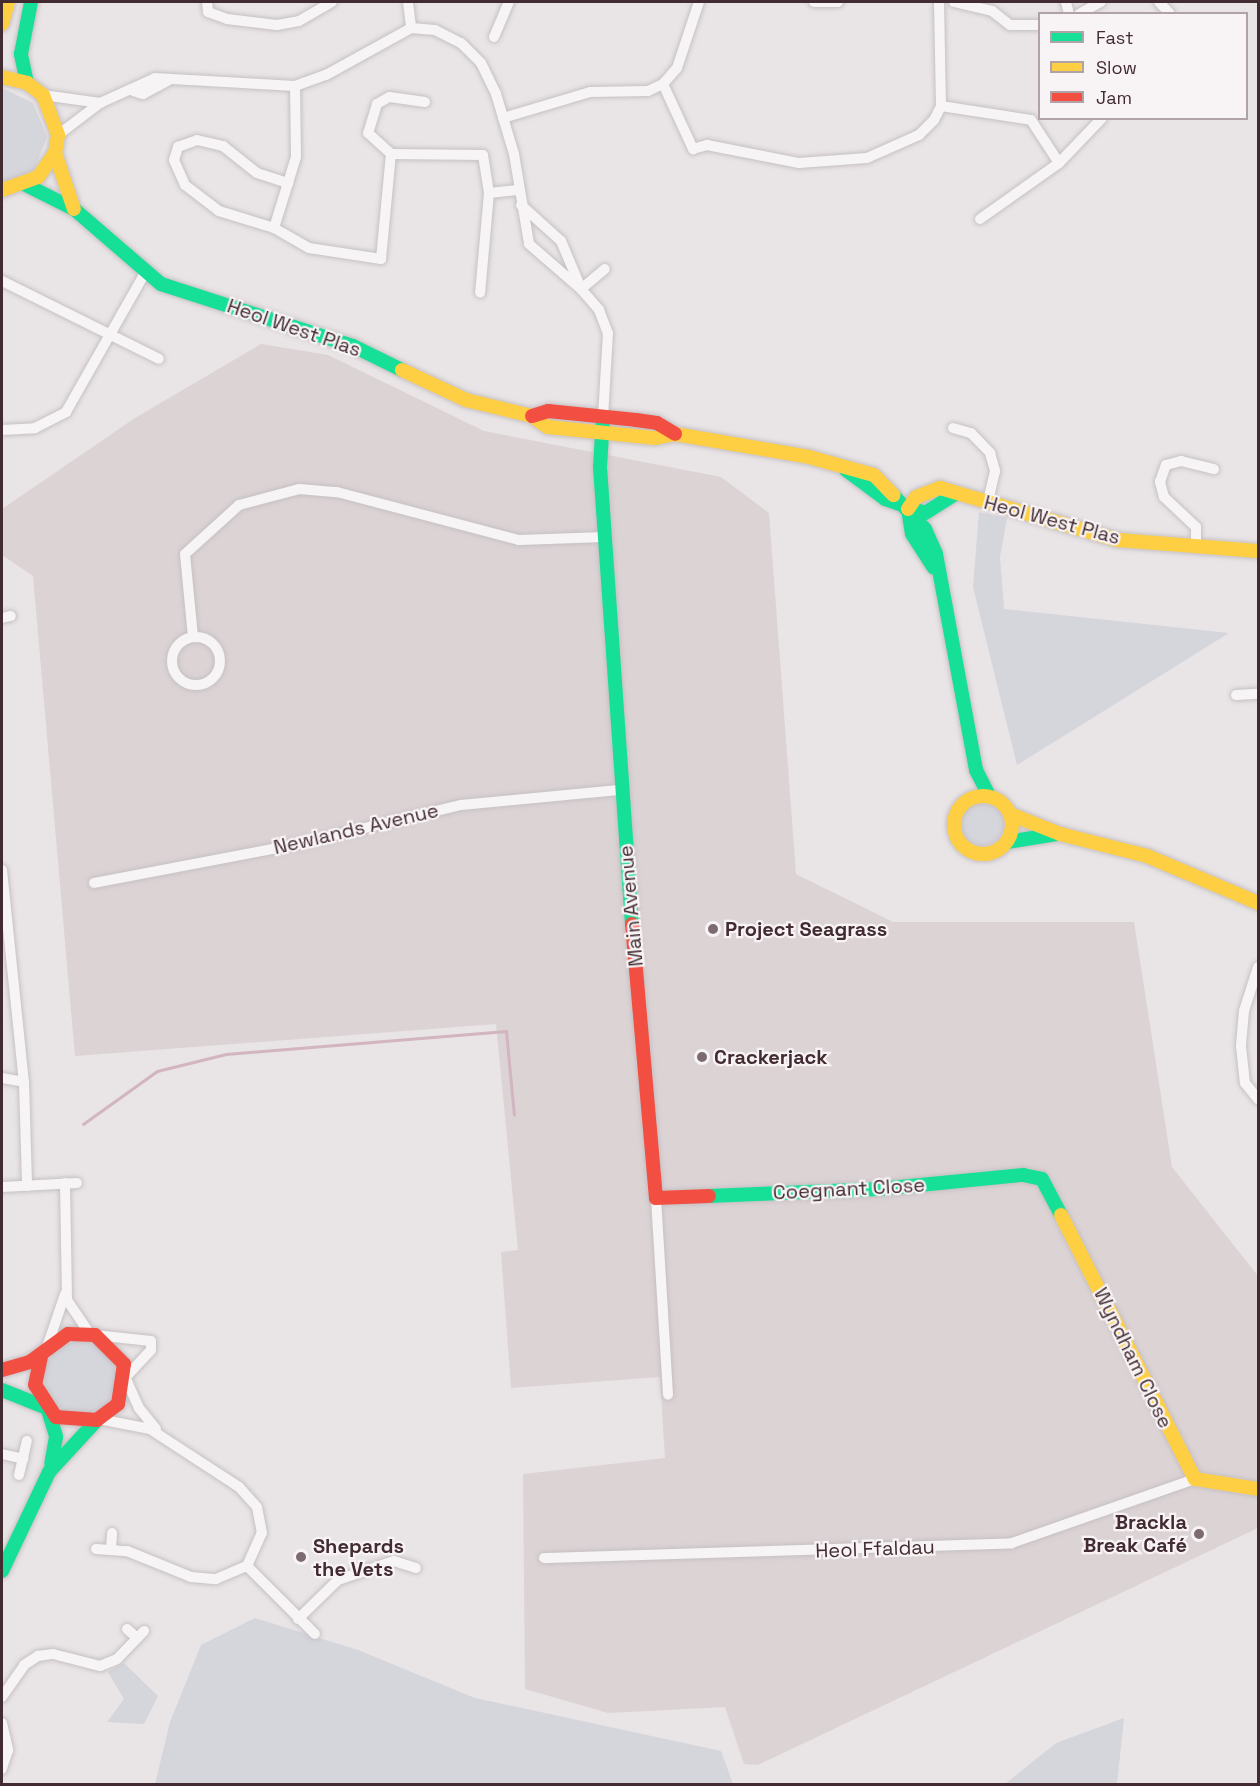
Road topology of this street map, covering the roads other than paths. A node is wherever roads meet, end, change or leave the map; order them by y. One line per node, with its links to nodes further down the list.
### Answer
1 (8, 2): 14 (street)
2 (31, 2): 19 (street)
3 (207, 2): 4 (street)
4 (332, 2)
5 (408, 2): 16 (street)
6 (509, 2): 17 (street)
7 (699, 2): 20 (street)
8 (814, 2): 9 (street)
9 (838, 2)
10 (939, 2): 25 (street)
11 (954, 2): 15 (street)
12 (1101, 2): 13 (street)
13 (1083, 12)
14 (2, 24)
15 (1038, 25)
16 (411, 28): 21 (street); 26 (street)
17 (494, 37)
18 (2, 77): 19 (street)
19 (27, 83): 22 (street)
20 (663, 84): 25 (street); 26 (street)
21 (295, 87): 24 (street); 32 (street)
22 (43, 94): 24 (street); 28 (street)
23 (425, 102): 30 (street)
24 (100, 103): 28 (street)
25 (941, 106): 31 (street)
26 (503, 118): 34 (street)
27 (1100, 120): 31 (street)
28 (58, 135): 29 (street)
29 (55, 153): 33 (street); 38 (street, Heol West Plas)
30 (391, 154): 36 (street); 40 (street)
31 (1059, 163): 39 (street)
32 (288, 183): 40 (street); 40 (street)
33 (26, 185): 35 (street); 38 (street, Heol West Plas)
34 (520, 190): 36 (street); 37 (street)
35 (3, 192)
36 (489, 193): 45 (street)
37 (522, 205): 44 (street); 44 (street)
38 (74, 209): 42 (street, Heol West Plas)
39 (980, 219)
40 (274, 228)
41 (605, 269): 44 (street)
42 (145, 273): 46 (street); 48 (street, Heol West Plas)
43 (2, 281): 46 (street)
44 (581, 290): 49 (street)
45 (480, 293)
46 (111, 336): 47 (street); 51 (street)
47 (159, 359)
48 (532, 416): 49 (street, Heol West Plas); 52 (street, Heol West Plas)
49 (603, 417): 52 (street, Main Avenue); 53 (street, Heol West Plas)
50 (953, 428): 55 (street)
51 (2, 430)
52 (602, 433): 53 (street, Heol West Plas); 57 (street, Main Avenue)
53 (675, 435): 56 (street, Heol West Plas)
54 (1214, 469): 58 (street)
55 (988, 502): 56 (street, Heol West Plas); 58 (street, Heol West Plas)
56 (908, 509): 63 (street)
57 (605, 537): 60 (street); 64 (street, Main Avenue)
58 (1196, 544): 59 (street, Heol West Plas)
59 (1258, 550)
60 (193, 637): 60 (street)
61 (1258, 694): 62 (street)
62 (1236, 695)
63 (976, 770): 65 (street); 66 (street)
64 (621, 790): 71 (street, Newlands Avenue); 82 (street, Main Avenue)
65 (989, 796): 66 (street); 67 (street)
66 (966, 801): 69 (street)
67 (1010, 814): 68 (street); 69 (street)
68 (1060, 834): 69 (street); 72 (street)
69 (1007, 842)
70 (2, 872): 75 (street)
71 (94, 883)
72 (1258, 903)
73 (1258, 967): 76 (street)
74 (2, 1078): 75 (street)
75 (24, 1082): 80 (street)
76 (1258, 1099)
77 (1042, 1179): 82 (street, Coegnant Close); 98 (street, Wyndham Close)
78 (77, 1183): 79 (street)
79 (65, 1184): 80 (street); 83 (street)
80 (27, 1186): 81 (street)
81 (2, 1187)
82 (656, 1198): 89 (street, Main Avenue)
83 (66, 1290): 84 (street); 85 (street)
84 (92, 1334): 85 (street); 87 (street); 87 (street)
85 (44, 1352): 86 (street); 90 (street)
86 (2, 1370)
87 (126, 1378): 91 (street); 92 (street)
88 (2, 1390): 90 (street)
89 (668, 1395)
90 (47, 1409): 91 (street); 96 (street)
91 (98, 1420): 92 (street); 96 (street)
92 (163, 1436): 104 (street)
93 (27, 1441): 95 (street)
94 (2, 1454): 95 (street)
95 (22, 1459): 97 (street)
96 (49, 1472): 106 (street)
97 (19, 1475)
98 (1195, 1479): 99 (street); 103 (street, Heol Ffaldau)
99 (1258, 1490)
100 (112, 1533): 102 (street)
101 (96, 1549): 102 (street)
102 (111, 1549): 104 (street)
103 (544, 1558)
104 (247, 1566): 107 (street)
105 (416, 1568): 107 (street)
106 (2, 1571)
107 (298, 1619): 109 (street)
108 (127, 1629): 110 (street)
109 (315, 1634)
110 (2, 1697)
111 (2, 1723): 112 (street)
112 (2, 1769)

